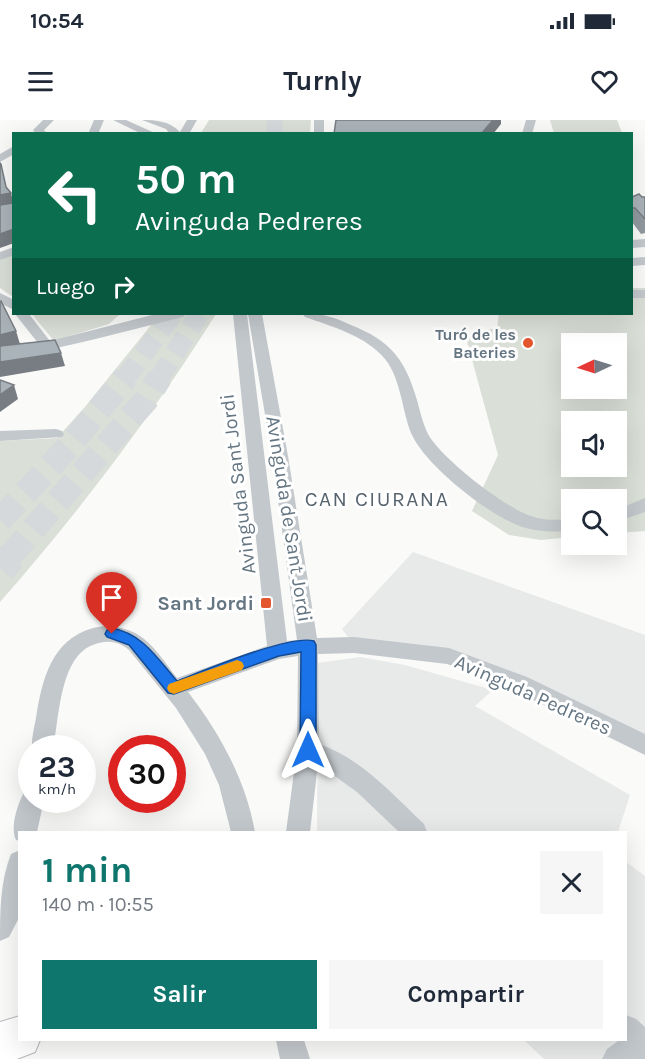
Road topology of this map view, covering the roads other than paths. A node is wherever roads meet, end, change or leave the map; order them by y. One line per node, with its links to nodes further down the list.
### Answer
1 (48, 120): 5 (street)
2 (118, 120): 7 (street)
3 (147, 120): 8 (street)
4 (111, 129): 6 (street)
5 (38, 132)
6 (118, 132)
7 (147, 132)
8 (174, 132)
9 (23, 315): 14 (street)
10 (172, 315): 14 (street)
11 (240, 315): 22 (street, Avinguda Sant Jordi)
12 (255, 315): 21 (street, Avinguda de Sant Jordi)
13 (312, 315): 20 (street)
14 (48, 347): 15 (street)
15 (0, 355)
16 (56, 434): 17 (street)
17 (0, 436)
18 (645, 504): 19 (street)
19 (627, 513)
20 (561, 526)
21 (309, 645): 22 (street, Avinguda Pedreres); 25 (street, Avinguda Pedreres); 26 (street, Avinguda de Sant Jordi)
22 (278, 651): 23 (street, Avinguda Pedreres)
23 (174, 688): 24 (street); 29 (street)
24 (45, 735)
25 (645, 745)
26 (308, 750): 30 (street, Avinguda de Sant Jordi); 31 (street)
27 (29, 813): 28 (street)
28 (25, 831)
29 (243, 831)
30 (298, 831)
31 (414, 831)
32 (18, 872): 33 (street)
33 (0, 927)
34 (18, 1038): 37 (highway)
35 (637, 1040): 39 (street)
36 (290, 1041): 38 (street)
37 (0, 1043)
38 (295, 1059)
39 (617, 1059)

